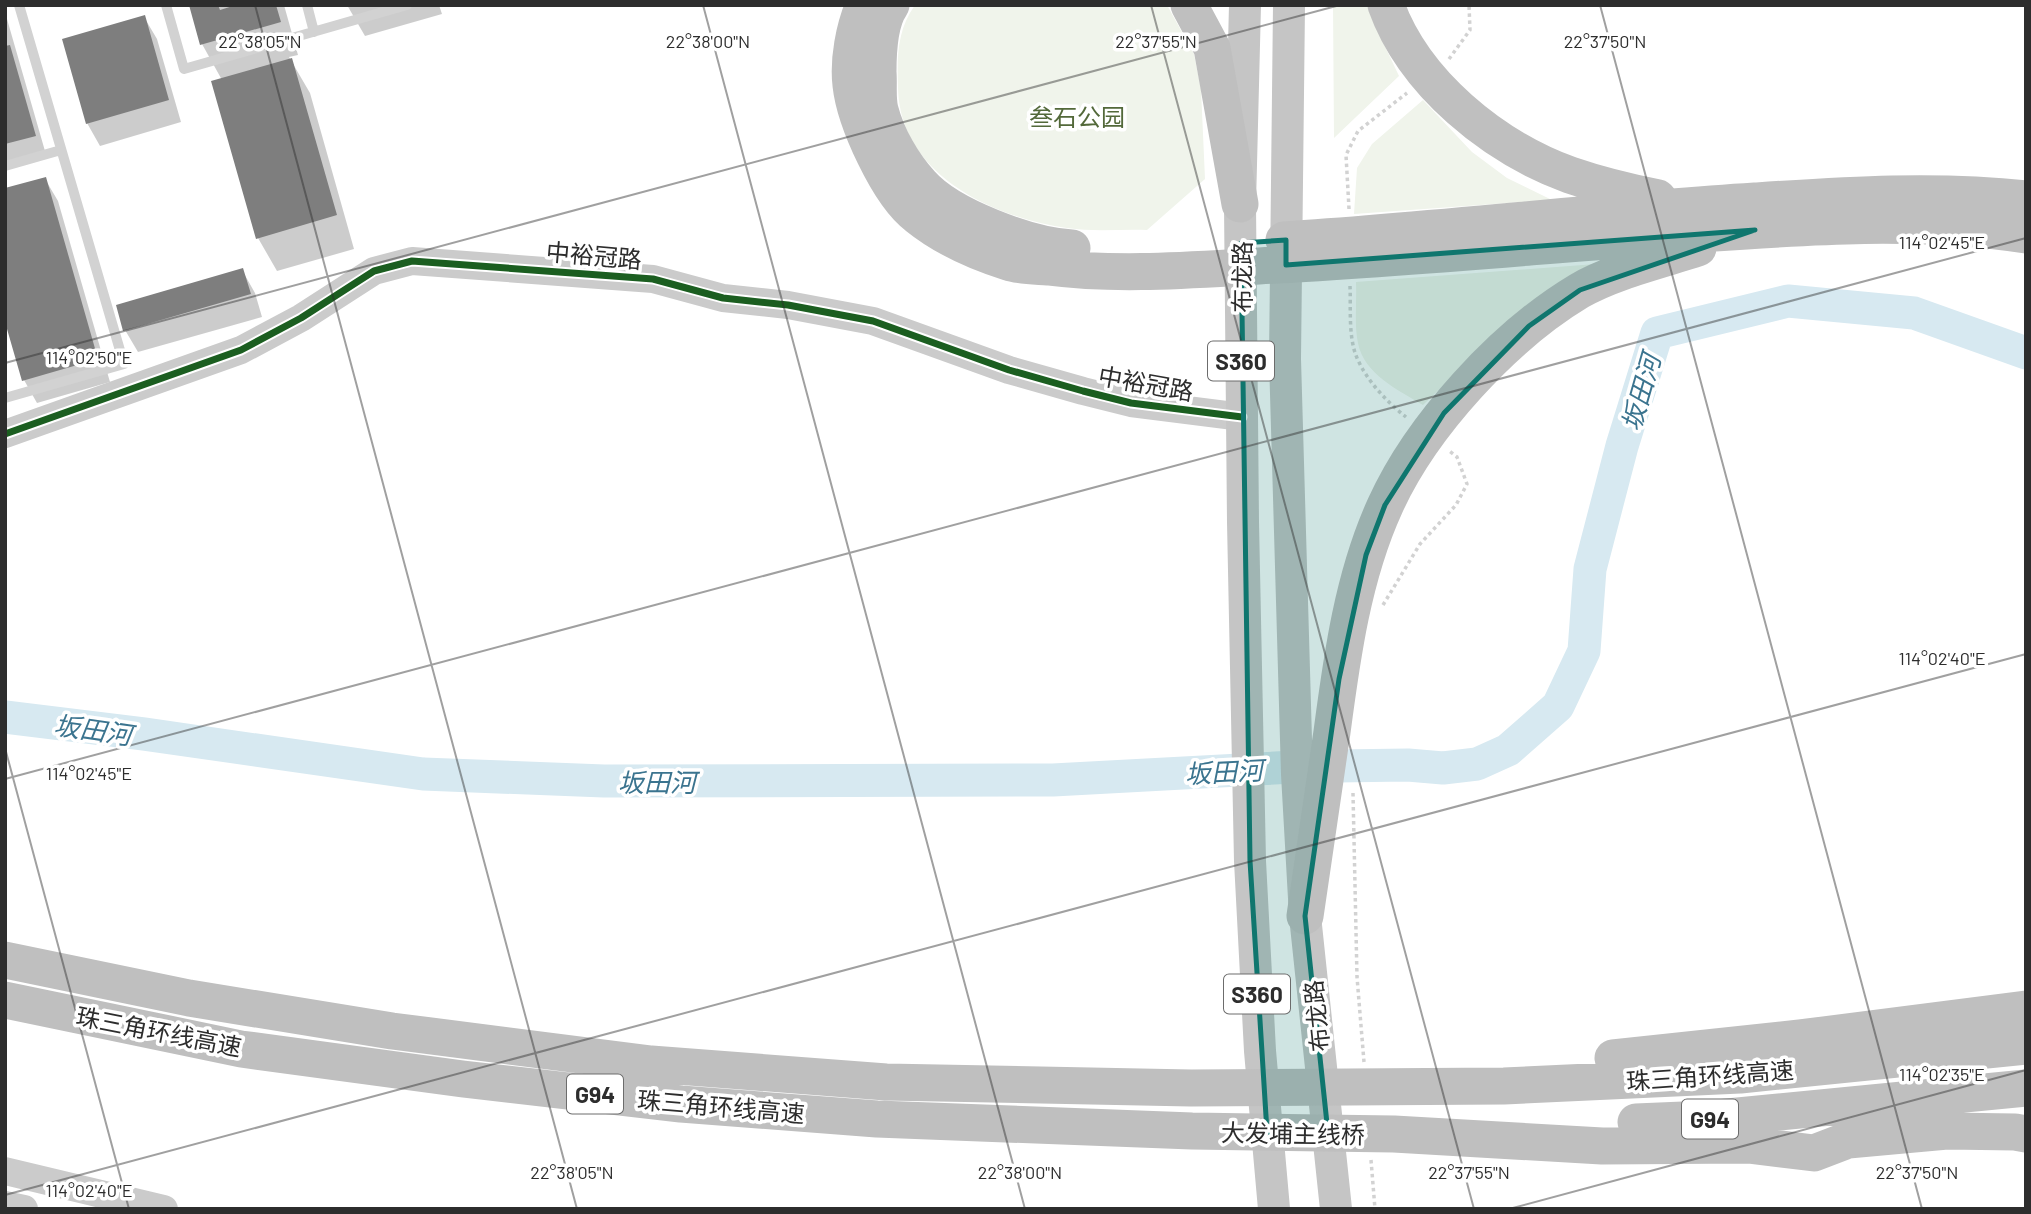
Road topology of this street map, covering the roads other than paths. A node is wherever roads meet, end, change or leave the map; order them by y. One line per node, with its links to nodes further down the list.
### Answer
1 (19, 5): 12 (lane)
2 (166, 5): 11 (lane)
3 (307, 5): 11 (lane)
4 (407, 5): 11 (lane)
5 (864, 5): 20 (highway)
6 (891, 5): 20 (highway)
7 (1189, 5): 15 (highway)
8 (1245, 5): 15 (main road, 布龙路 / S360)
9 (1289, 5): 24 (main road, 布龙路 / S360)
10 (1386, 5): 16 (highway)
11 (314, 32)
12 (61, 150): 13 (lane); 21 (lane)
13 (5, 166)
14 (2026, 199): 16 (highway)
15 (1241, 204): 22 (main road, 布龙路 / S360)
16 (1697, 205): 19 (highway)
17 (1755, 230): 18 (highway); 19 (highway); 24 (highway)
18 (2026, 235)
19 (1360, 246): 20 (highway)
20 (1145, 260)
21 (5, 398)
22 (1242, 417): 23 (street, 中裕冠路); 36 (main road, 布龙路 / S360)
23 (5, 434)
24 (1305, 916): 43 (main road, 布龙路 / S360)
25 (5, 960): 31 (highway, 珠三角环线高速 / G94)
26 (5, 1000): 33 (highway, 珠三角环线高速 / G94)
27 (2026, 1009): 30 (highway)
28 (2026, 1046): 30 (highway, 珠三角环线高速 / G94)
29 (1378, 1080): 30 (highway, 珠三角环线高速 / G94); 31 (highway, 大发埔主线桥 / G94)
30 (1465, 1087)
31 (1191, 1088)
32 (2026, 1088): 35 (highway, 珠三角环线高速 / G94)
33 (1192, 1131): 35 (highway, 大发埔主线桥 / G94)
34 (2026, 1134): 35 (highway)
35 (1382, 1144)
36 (1270, 1165): 41 (main road); 42 (main road, S360)
37 (5, 1171): 40 (street)
38 (5, 1205): 39 (street)
39 (24, 1209)
40 (164, 1209)
41 (1254, 1209)
42 (1274, 1209)
43 (1336, 1209)

